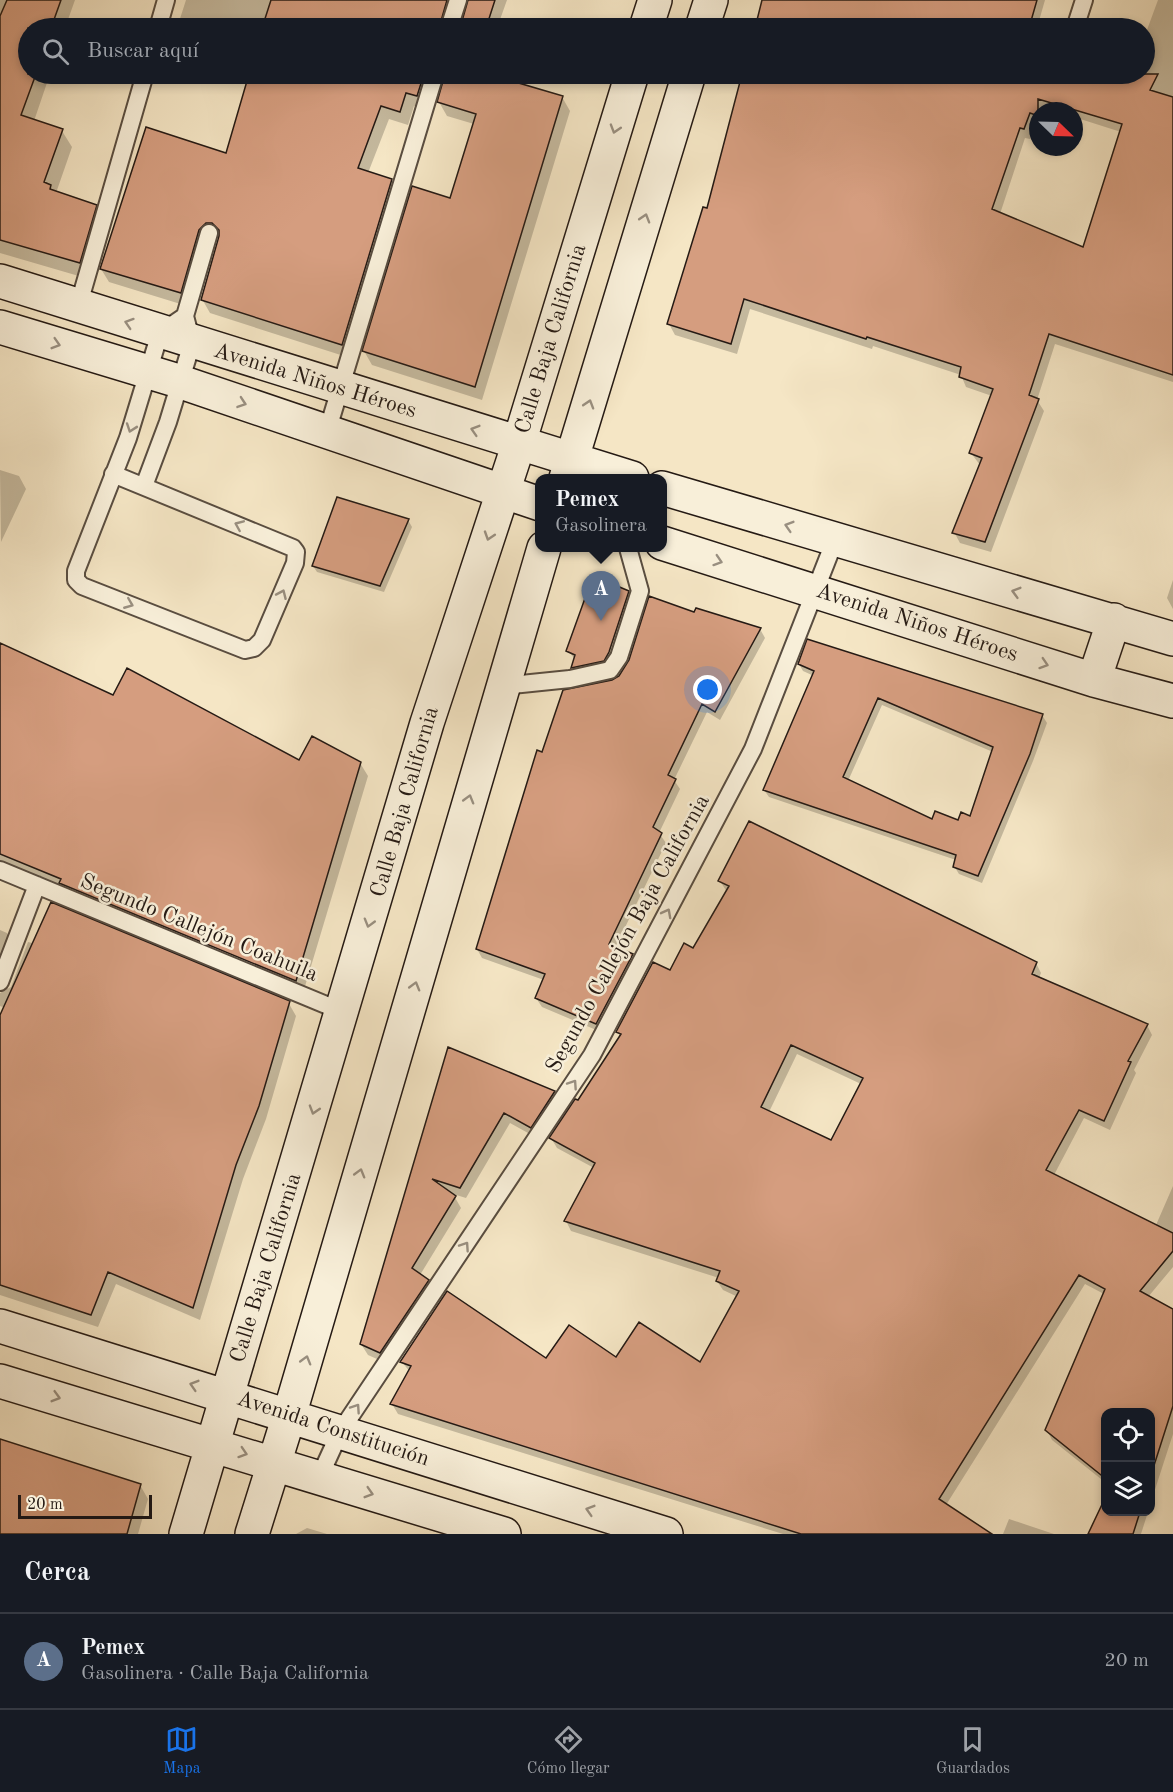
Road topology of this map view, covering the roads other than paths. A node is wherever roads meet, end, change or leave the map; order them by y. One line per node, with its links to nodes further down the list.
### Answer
1 (166, 0): 6 (lane)
2 (458, 0): 7 (lane)
3 (655, 0): 8 (street)
4 (711, 0): 9 (street)
5 (1084, 0): 10 (lane)
6 (161, 18)
7 (452, 18)
8 (649, 18)
9 (705, 18)
10 (1078, 18)
11 (142, 84): 17 (lane)
12 (432, 84): 22 (lane)
13 (629, 84): 24 (street, Calle Baja California, one-way to 24)
14 (685, 84): 25 (street, one-way to 14)
15 (209, 233): 19 (lane)
16 (0, 281): 17 (street, Avenida Niños Héroes)
17 (78, 307): 19 (street, Avenida Niños Héroes, one-way to 17)
18 (0, 327): 20 (street, Avenida Niños Héroes, one-way to 20)
19 (179, 331): 20 (lane); 21 (lane); 22 (street, Avenida Niños Héroes)
20 (148, 372): 21 (street, Avenida Niños Héroes); 26 (lane, one-way to 26)
21 (181, 383): 23 (street, Avenida Niños Héroes, one-way to 23); 28 (lane)
22 (340, 388): 23 (lane); 24 (street, Avenida Niños Héroes, one-way to 22)
23 (327, 432): 30 (street, Avenida Niños Héroes)
24 (519, 444): 25 (street, Avenida Niños Héroes); 30 (street, Calle Baja California)
25 (569, 470): 27 (street, Avenida Niños Héroes)
26 (113, 474): 28 (lane); 28 (lane, one-way to 28)
27 (600, 474)
28 (144, 486)
29 (667, 489): 32 (street, one-way to 29)
30 (503, 493): 31 (street, Avenida Niños Héroes); 45 (street, Calle Baja California, one-way to 45)
31 (535, 503)
32 (835, 540): 36 (lane, Segundo Callejón Baja California); 37 (street, one-way to 32)
33 (667, 544): 36 (street, Avenida Niños Héroes, one-way to 36)
34 (543, 552): 40 (street)
35 (629, 552): 40 (lane)
36 (816, 591): 39 (street, Avenida Niños Héroes, one-way to 39); 50 (lane, Segundo Callejón Baja California, one-way to 36)
37 (1114, 620): 38 (street); 39 (street)
38 (1173, 639)
39 (1094, 680): 41 (street, Avenida Niños Héroes)
40 (502, 687): 49 (street, one-way to 40)
41 (1173, 701)
42 (0, 870): 43 (lane, Segundo Callejón Coahuila)
43 (37, 885): 44 (lane); 45 (lane, Segundo Callejón Coahuila)
44 (0, 982)
45 (343, 1012): 48 (street, Calle Baja California, one-way to 48)
46 (0, 1326): 48 (street, Avenida Constitución, one-way to 46)
47 (0, 1381): 51 (street, one-way to 51)
48 (228, 1396): 49 (street, Avenida Constitución); 51 (street, Calle Baja California)
49 (289, 1416): 50 (street, Avenida Constitución); 52 (street)
50 (340, 1432): 53 (lane, Segundo Callejón Baja California); 57 (street, Avenida Constitución, one-way to 50)
51 (213, 1443): 52 (street, one-way to 52); 54 (street, Calle Baja California)
52 (273, 1463): 53 (street); 55 (street)
53 (319, 1478): 56 (street, one-way to 56)
54 (186, 1534)
55 (252, 1534)
56 (504, 1534)
57 (666, 1534)

